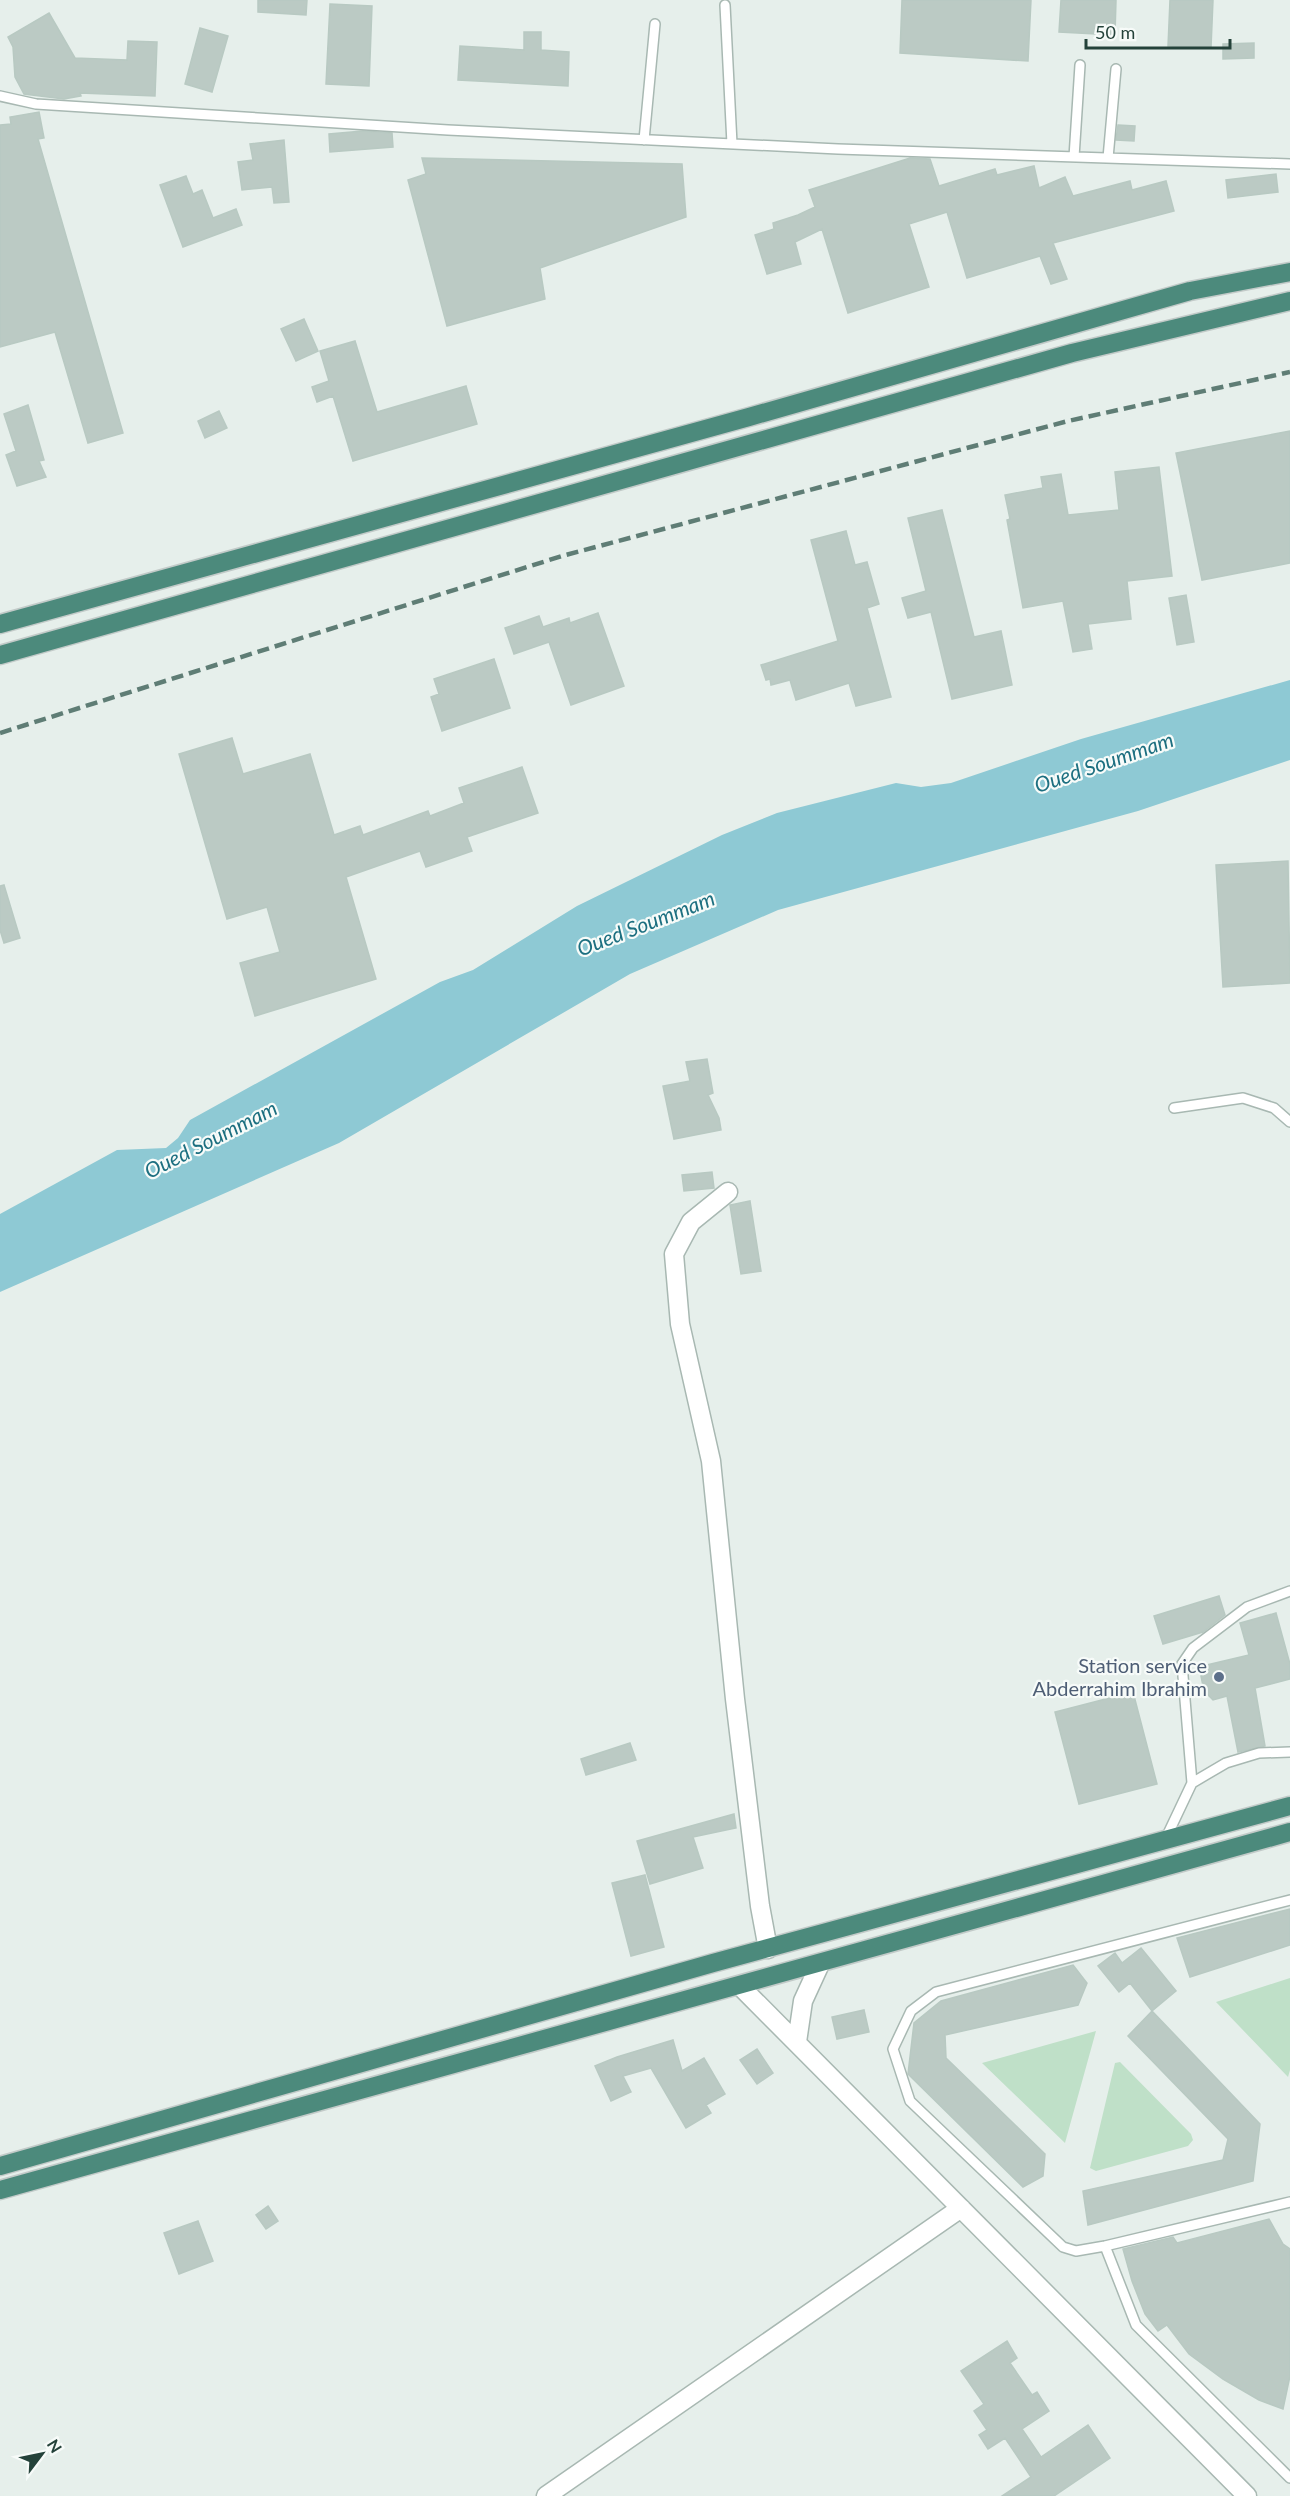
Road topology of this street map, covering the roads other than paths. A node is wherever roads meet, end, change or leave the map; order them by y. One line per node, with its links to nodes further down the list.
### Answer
1 (725, 5): 7 (lane)
2 (655, 24): 6 (lane)
3 (1080, 65): 8 (lane)
4 (1116, 69): 9 (lane)
5 (0, 96): 6 (lane)
6 (644, 140): 7 (lane)
7 (732, 144): 8 (lane)
8 (1074, 157): 9 (lane)
9 (1108, 158): 10 (lane)
10 (1290, 164)
11 (1290, 272): 13 (highway)
12 (1290, 302): 14 (highway)
13 (0, 624)
14 (0, 656)
15 (1174, 1108): 16 (lane)
16 (1290, 1122)
17 (728, 1192): 25 (street)
18 (1290, 1591): 20 (lane)
19 (1290, 1752): 20 (lane)
20 (1192, 1783): 23 (lane)
21 (1290, 1806): 23 (highway)
22 (1290, 1833): 26 (highway)
23 (1164, 1842): 25 (highway)
24 (1290, 1900): 33 (lane)
25 (768, 1948): 29 (highway)
26 (820, 1964): 27 (highway); 28 (street)
27 (740, 1986): 28 (street); 30 (highway)
28 (797, 2042): 32 (street)
29 (0, 2166)
30 (0, 2190)
31 (1290, 2202): 33 (lane)
32 (961, 2208): 35 (street); 36 (street)
33 (1105, 2246): 34 (lane)
34 (1290, 2478)
35 (546, 2496)
36 (1247, 2496)

